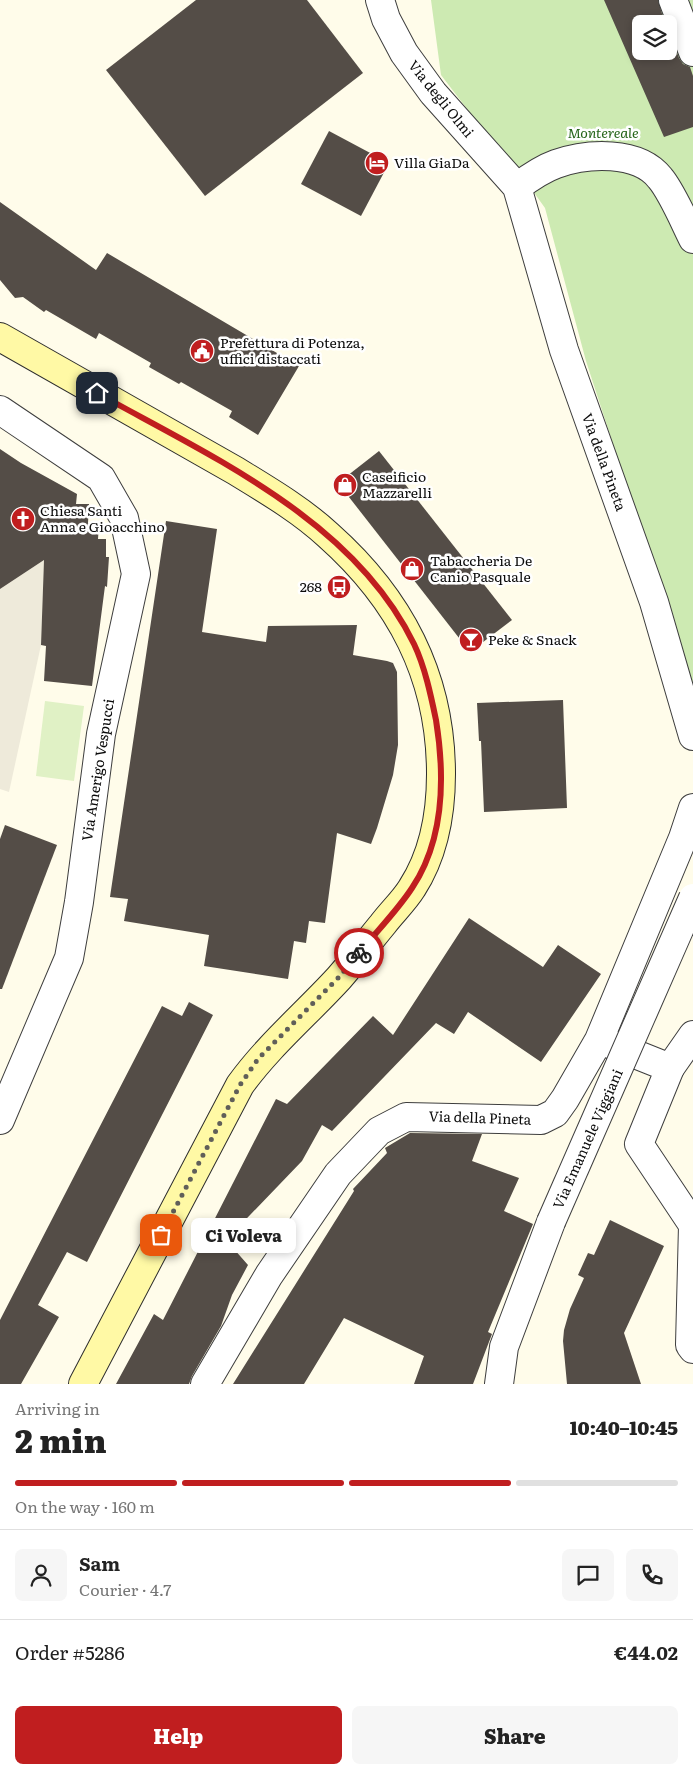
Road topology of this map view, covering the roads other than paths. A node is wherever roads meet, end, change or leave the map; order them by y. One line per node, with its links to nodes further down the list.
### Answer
1 (380, 0): 4 (street, Via degli Olmi)
2 (673, 0): 3 (street)
3 (693, 52)
4 (517, 187): 5 (street); 8 (street, Via della Pineta)
5 (693, 238)
6 (0, 337): 16 (street)
7 (0, 410): 14 (street, Via Amerigo Vespucci)
8 (693, 736)
9 (693, 808): 12 (street, Via della Pineta)
10 (693, 898): 18 (street, Via Emanuele Viggiani, bridge)
11 (693, 1035): 13 (street)
12 (599, 1040): 13 (street); 17 (street, Via della Pineta)
13 (670, 1068): 15 (street)
14 (0, 1120)
15 (693, 1349)
16 (83, 1384)
17 (205, 1384)
18 (498, 1384)

